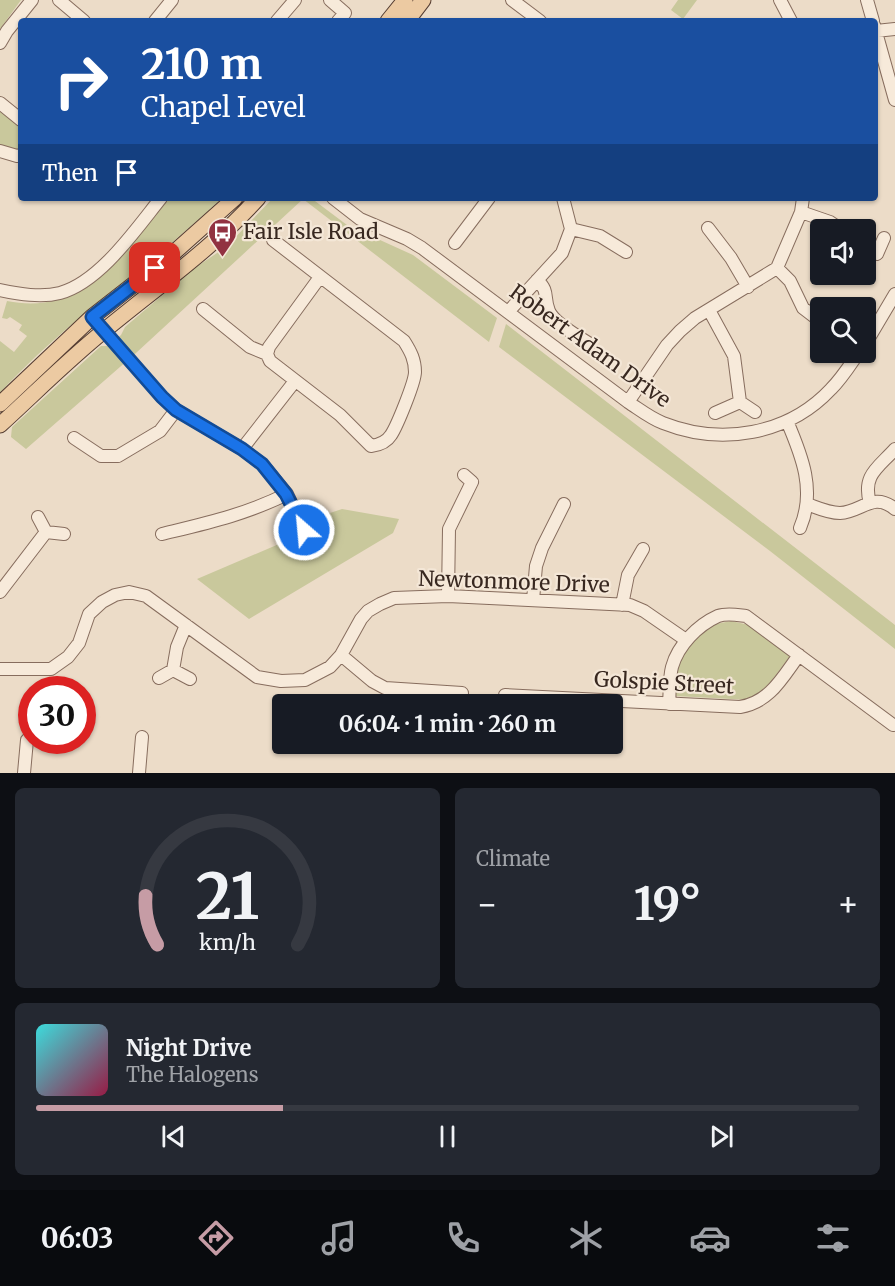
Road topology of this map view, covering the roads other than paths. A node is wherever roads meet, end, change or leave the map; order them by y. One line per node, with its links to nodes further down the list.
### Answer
1 (32, 0): 23 (street)
2 (58, 0): 11 (street)
3 (295, 0): 13 (street)
4 (330, 0): 14 (street)
5 (405, 0): 15 (main road)
6 (423, 0): 16 (main road)
7 (512, 0): 17 (street)
8 (780, 0): 18 (street)
9 (867, 0): 19 (street)
10 (169, 1): 12 (street)
11 (80, 18)
12 (157, 18)
13 (280, 18)
14 (341, 18)
15 (390, 18)
16 (408, 18)
17 (536, 18)
18 (789, 18)
19 (873, 18)
20 (878, 26): 21 (street)
21 (895, 29)
22 (878, 37): 24 (street)
23 (0, 43)
24 (895, 100)
25 (0, 104): 26 (street)
26 (18, 118)
27 (0, 152): 28 (street)
28 (18, 156)
29 (159, 201): 49 (street)
30 (232, 201): 55 (main road)
31 (255, 201): 57 (main road)
32 (337, 201): 53 (street, Robert Adam Drive)
33 (487, 201): 42 (street)
34 (564, 201): 39 (street)
35 (802, 201): 36 (street)
36 (801, 212): 37 (street); 45 (street)
37 (821, 219)
38 (708, 228): 48 (street)
39 (571, 229): 43 (street); 47 (street)
40 (884, 238): 44 (street)
41 (273, 240): 46 (street)
42 (455, 243)
43 (626, 252)
44 (876, 253)
45 (777, 268): 48 (street); 54 (street)
46 (320, 276): 59 (street); 61 (street)
47 (537, 280): 53 (street); 58 (street)
48 (747, 287): 52 (street)
49 (0, 290)
50 (895, 294): 56 (street)
51 (203, 309): 59 (street)
52 (709, 310): 62 (street); 63 (street)
53 (508, 312): 62 (street, Robert Adam Drive)
54 (810, 313)
55 (92, 317): 57 (street); 64 (main road)
56 (876, 327)
57 (104, 331): 65 (street); 69 (main road)
58 (590, 344)
59 (267, 354): 61 (street)
60 (851, 363): 68 (street, Robert Adam Drive)
61 (294, 381): 71 (street)
62 (627, 402): 68 (street, Robert Adam Drive)
63 (741, 402): 66 (street); 67 (street)
64 (0, 404)
65 (176, 410): 70 (street); 71 (street)
66 (755, 412)
67 (715, 413)
68 (787, 421): 77 (street)
69 (0, 425)
70 (74, 438)
71 (242, 449): 74 (street)
72 (895, 450): 75 (street)
73 (473, 480): 87 (street)
74 (286, 494): 81 (street); 84 (street)
75 (870, 503): 77 (street); 78 (street)
76 (564, 504): 88 (street)
77 (807, 504): 80 (street)
78 (895, 509)
79 (38, 518): 82 (street)
80 (800, 528)
81 (304, 530)
82 (46, 532): 83 (street); 86 (street)
83 (64, 534)
84 (162, 534)
85 (644, 549): 89 (street)
86 (0, 592)
87 (448, 596): 88 (street, Newtonmore Drive); 92 (street, Newtonmore Drive)
88 (533, 600): 89 (street, Newtonmore Drive)
89 (622, 604): 91 (street, Newtonmore Drive)
90 (186, 625): 92 (street, Newtonmore Drive); 94 (street, Newtonmore Drive); 95 (street)
91 (686, 640): 93 (street); 100 (street)
92 (341, 655): 98 (street)
93 (799, 655): 100 (street, Golspie Street); 101 (street)
94 (0, 669)
95 (174, 670): 96 (street); 97 (street)
96 (159, 678)
97 (190, 679)
98 (462, 693)
99 (623, 701): 100 (street, Golspie Street)
100 (669, 704)
101 (893, 725)
102 (142, 737): 105 (street)
103 (26, 754): 104 (street)
104 (24, 773)
105 (139, 773)

